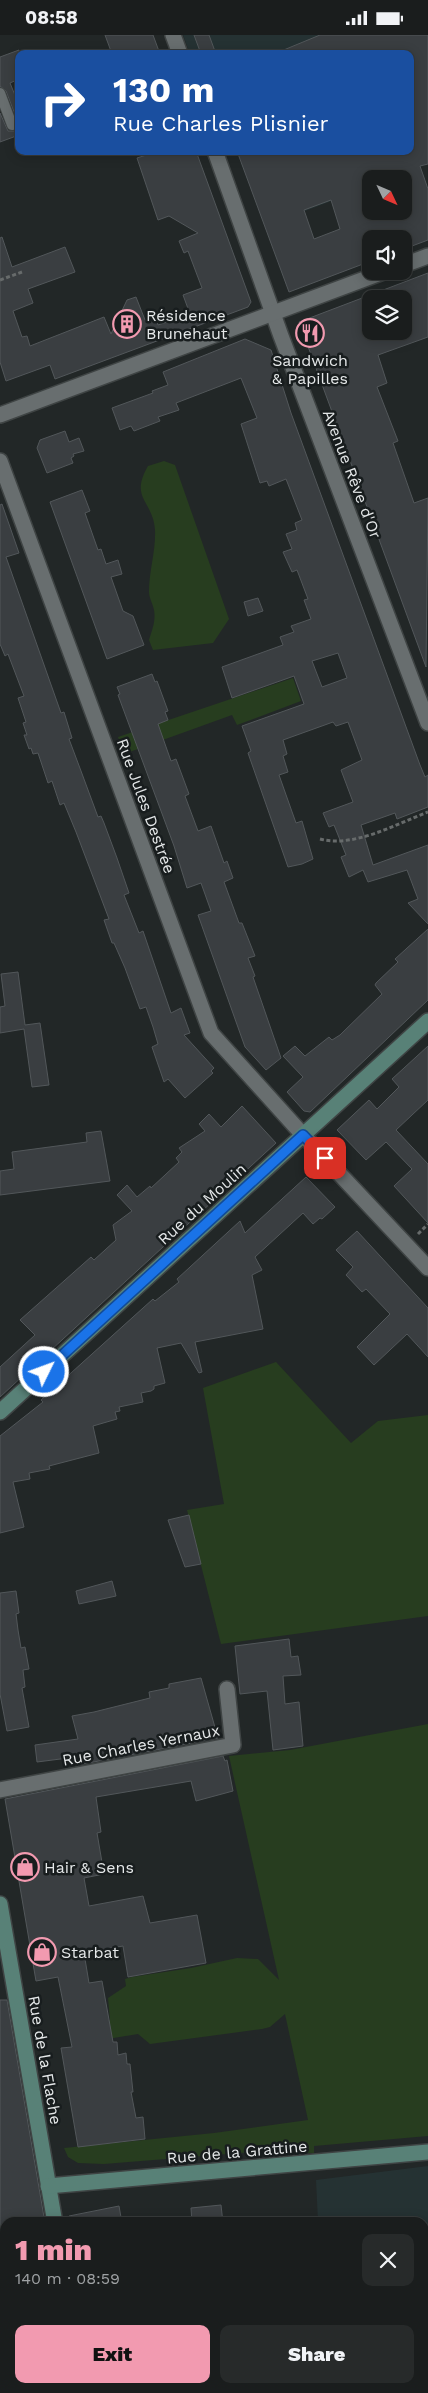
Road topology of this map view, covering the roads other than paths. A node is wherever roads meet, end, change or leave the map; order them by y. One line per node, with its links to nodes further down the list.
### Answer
1 (173, 35): 2 (street)
2 (179, 50)
3 (0, 93): 4 (lane)
4 (12, 125)
5 (215, 155): 9 (street, Avenue Rêve d'Or)
6 (428, 256): 7 (street)
7 (412, 262)
8 (362, 280): 9 (street)
9 (272, 313): 10 (street); 12 (street, Avenue Rêve d'Or)
10 (0, 415)
11 (0, 461): 14 (street, Rue Jules Destrée)
12 (428, 723)
13 (428, 1021): 14 (street, Rue du Moulin)
14 (303, 1135): 15 (street, Rue Jules Destrée); 16 (street, Rue du Moulin)
15 (428, 1268)
16 (0, 1412)
17 (227, 1689): 18 (street, Rue Charles Yernaux)
18 (0, 1790)
19 (0, 1904): 20 (street, Rue de la Flache)
20 (2, 1925): 22 (street, Rue de la Flache)
21 (428, 2152): 22 (street, Rue de la Grattine)
22 (48, 2186): 23 (street, Rue de la Flache)
23 (54, 2217)

